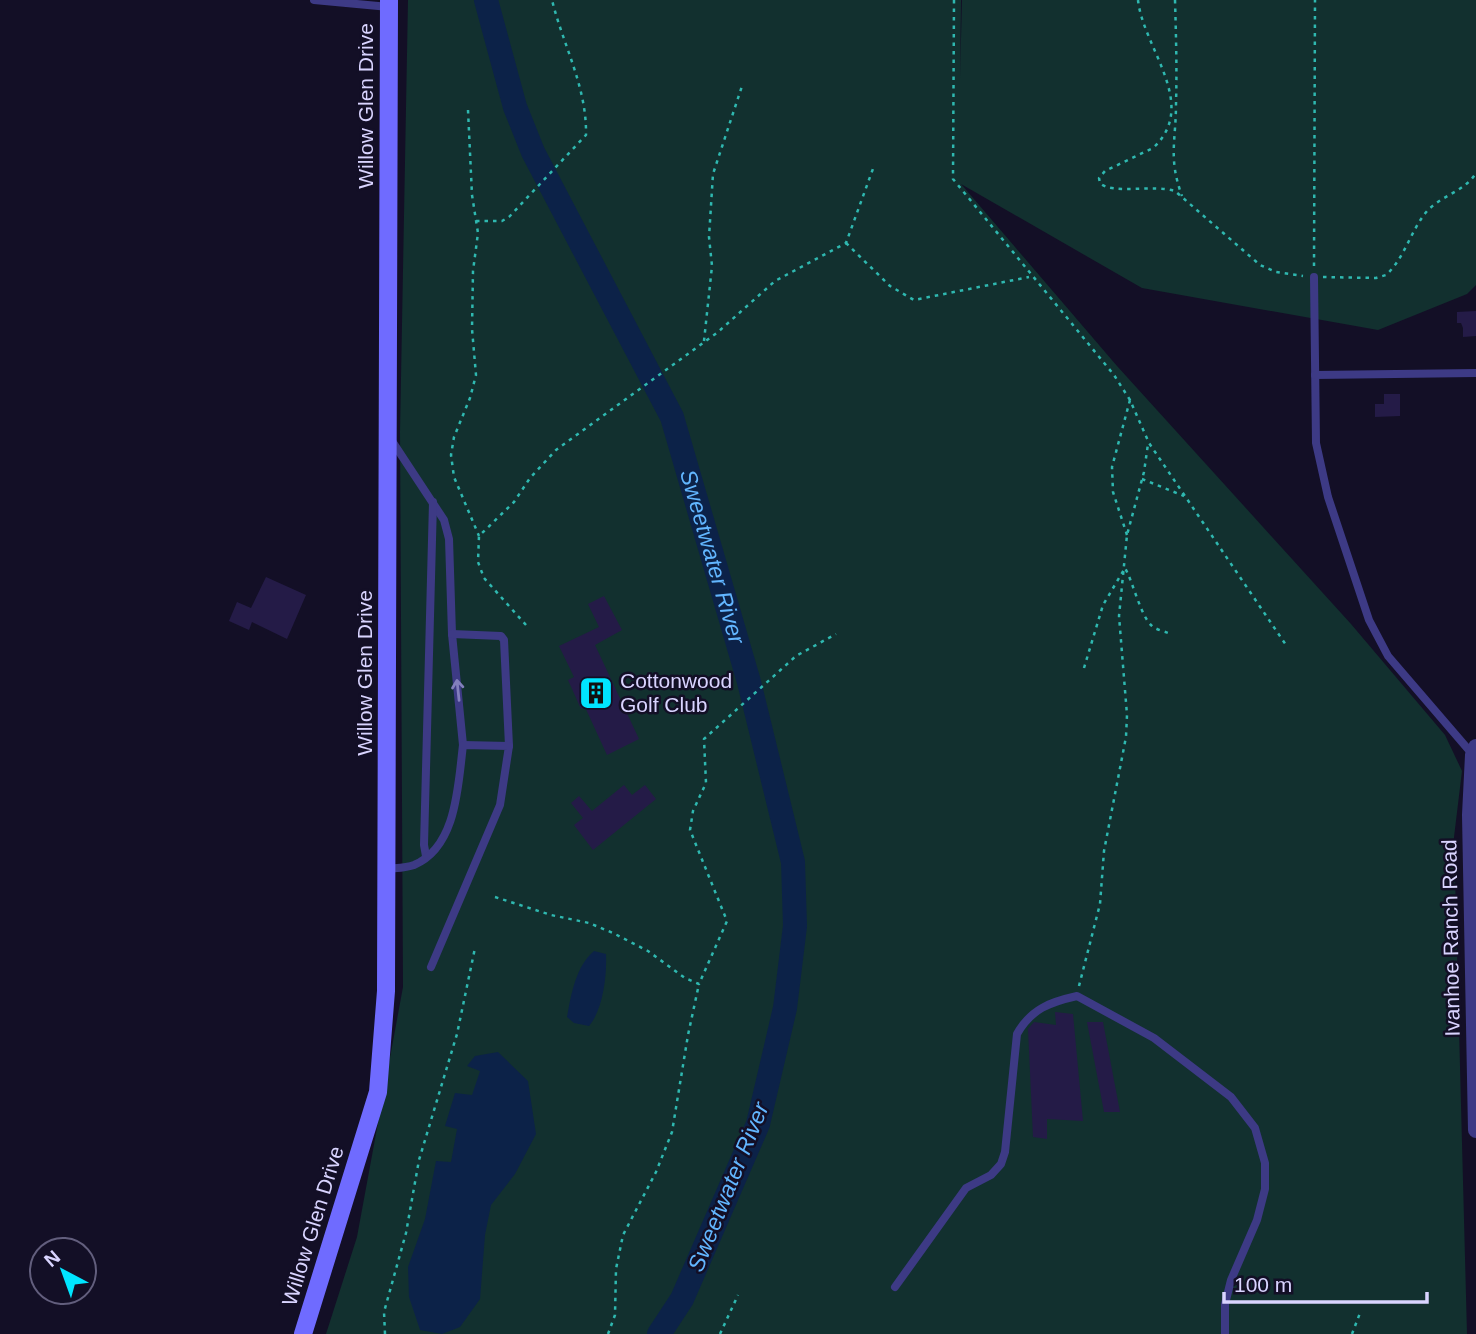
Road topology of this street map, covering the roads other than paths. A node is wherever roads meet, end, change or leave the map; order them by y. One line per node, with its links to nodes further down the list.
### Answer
1 (314, 0): 2 (lane)
2 (389, 3): 6 (main road, Willow Glen Drive)
3 (1314, 277): 5 (lane)
4 (1476, 373): 5 (lane)
5 (1315, 375): 11 (lane)
6 (388, 435): 7 (lane); 13 (main road, Willow Glen Drive)
7 (433, 502): 8 (lane); 12 (lane)
8 (452, 634): 9 (lane, one-way to 8); 10 (lane)
9 (463, 745): 10 (lane); 12 (lane)
10 (509, 746): 14 (lane)
11 (1474, 751): 15 (street, Ivanhoe Ranch Road)
12 (426, 856): 13 (lane)
13 (387, 869): 17 (main road, Willow Glen Drive)
14 (431, 967)
15 (1476, 1130)
16 (895, 1287): 18 (lane)
17 (303, 1334)
18 (1225, 1334)

